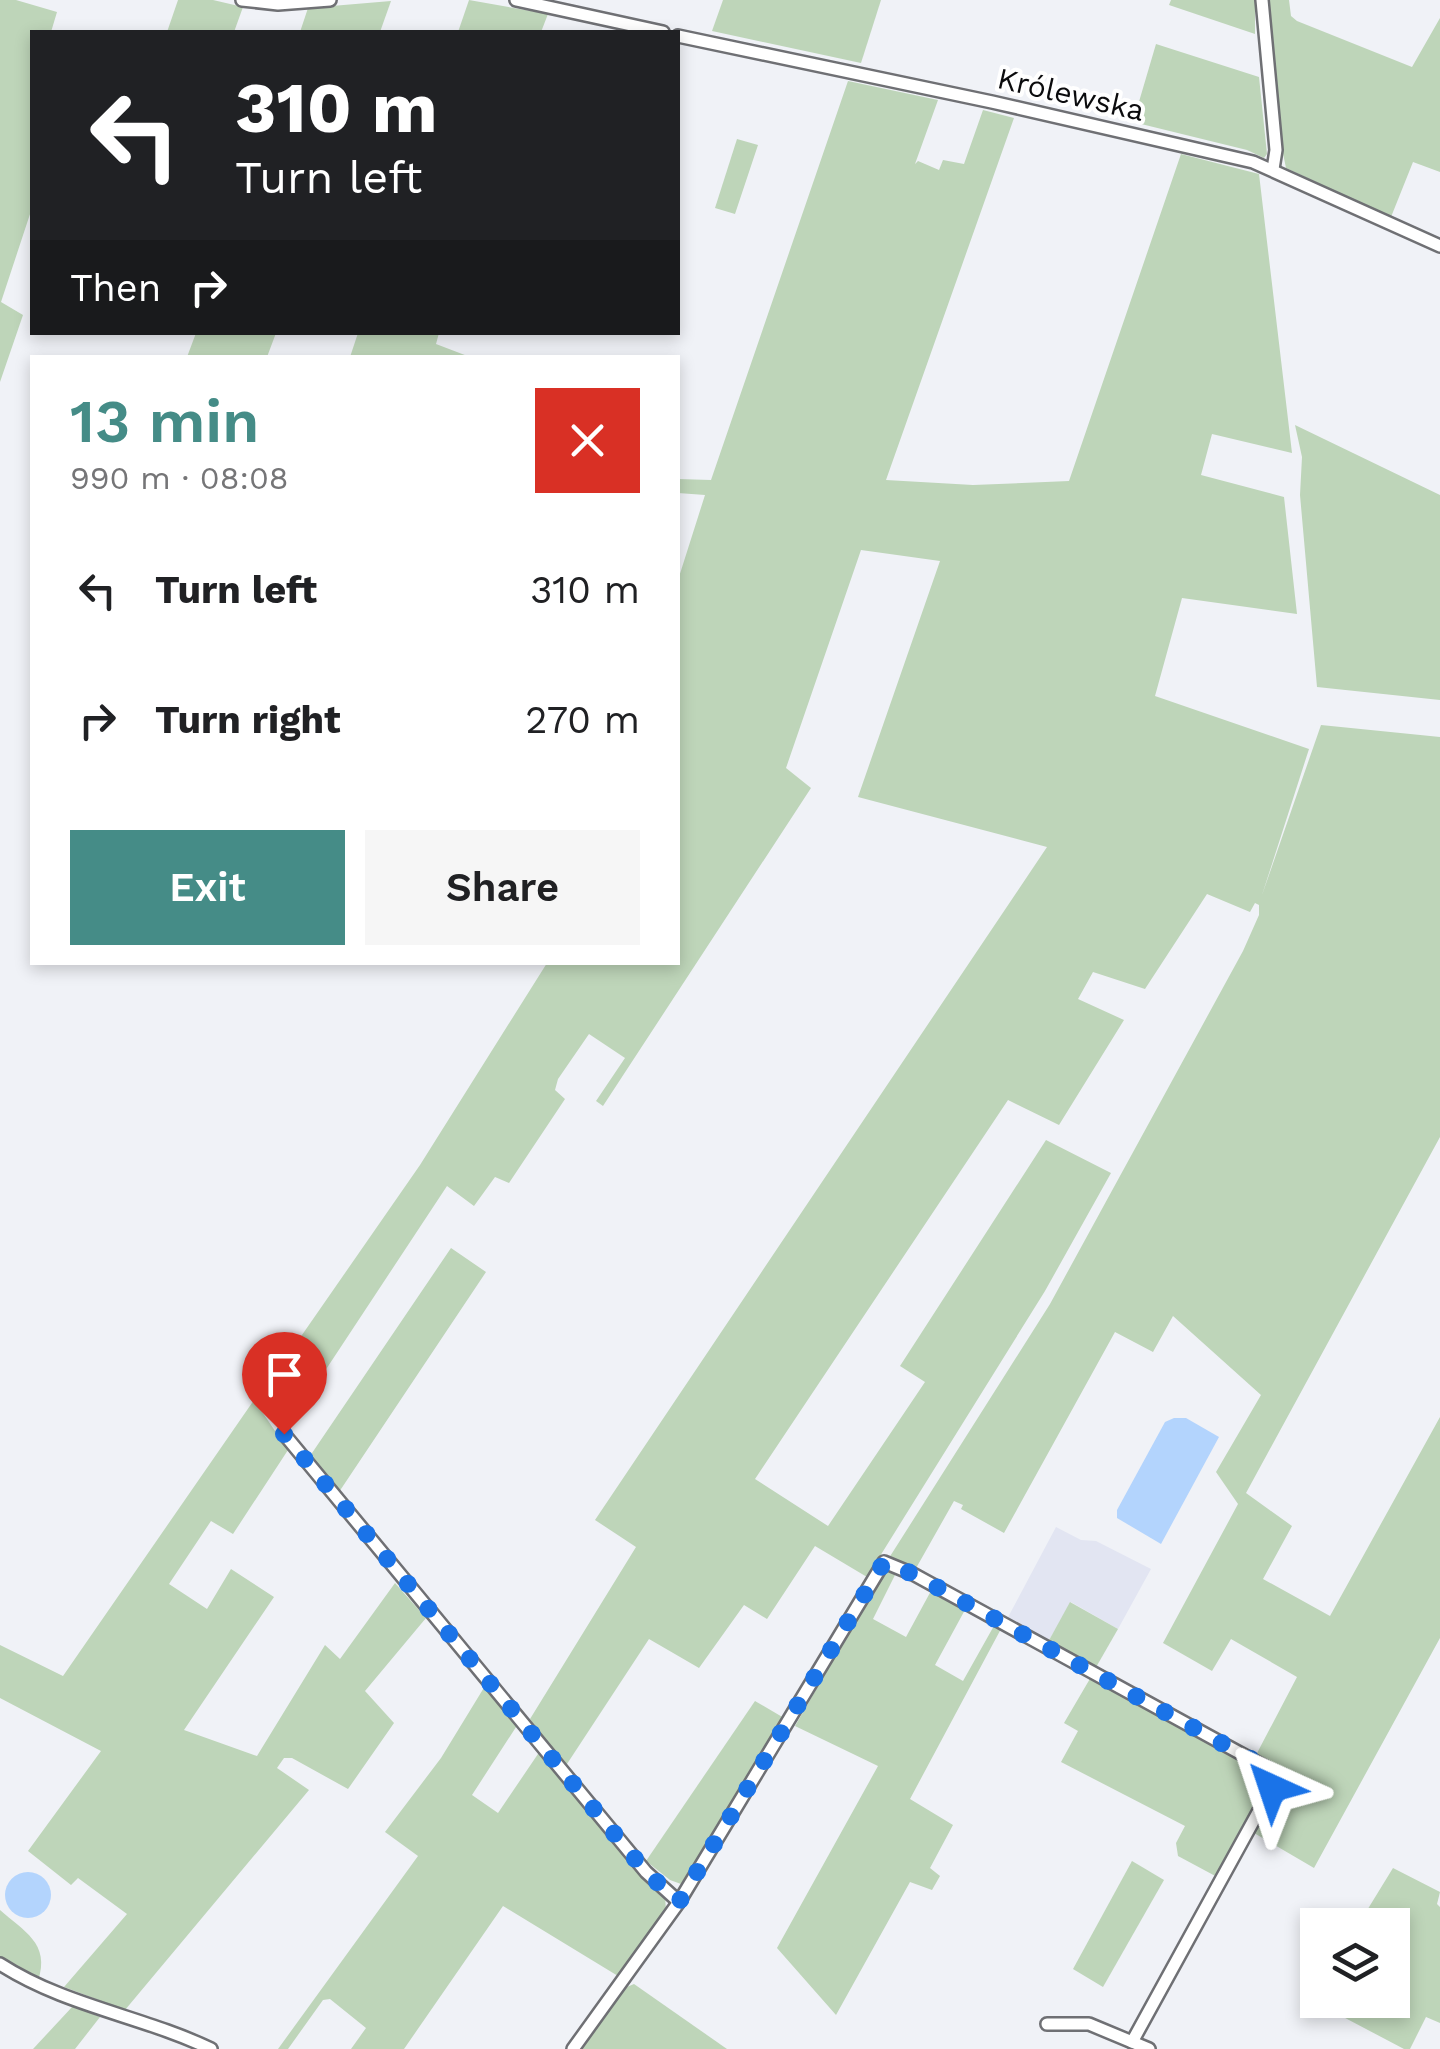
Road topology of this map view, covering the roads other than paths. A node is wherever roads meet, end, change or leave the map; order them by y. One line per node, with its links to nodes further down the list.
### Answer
1 (242, 0): 5 (street)
2 (330, 0): 5 (street)
3 (516, 0): 6 (street)
4 (1262, 0): 8 (street)
5 (310, 2)
6 (654, 30)
7 (680, 36): 8 (street, Królewska)
8 (1273, 169): 9 (street, Królewska)
9 (1440, 246)
10 (284, 1434): 11 (street)
11 (679, 1902): 14 (street); 16 (street)
12 (0, 1964): 15 (street)
13 (1048, 2024): 14 (street)
14 (1132, 2042): 17 (street)
15 (211, 2049)
16 (573, 2049)
17 (1149, 2049)

